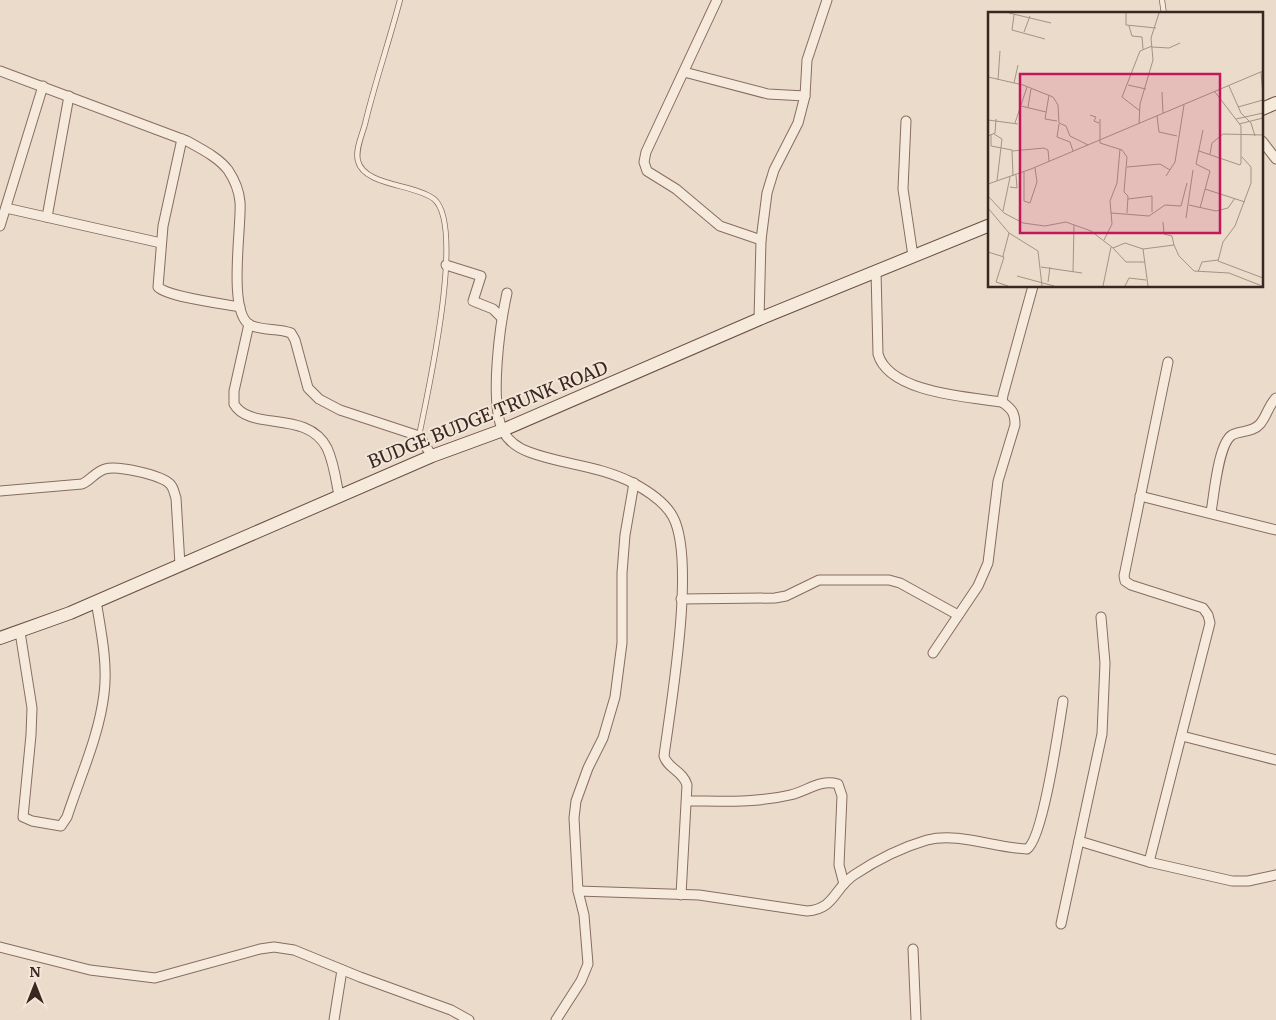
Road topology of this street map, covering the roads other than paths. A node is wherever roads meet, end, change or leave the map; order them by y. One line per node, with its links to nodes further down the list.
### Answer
1 (400, 0): 22 (lane)
2 (717, 0): 5 (street)
3 (827, 0): 8 (street)
4 (0, 71): 6 (street)
5 (684, 72): 8 (street); 19 (street)
6 (43, 86): 7 (street); 15 (street)
7 (69, 96): 12 (street); 16 (street)
8 (804, 96): 19 (street)
9 (1276, 103): 10 (main road)
10 (1264, 108)
11 (906, 121): 21 (street)
12 (182, 140): 20 (street); 26 (street)
13 (1264, 144): 14 (street)
14 (1276, 159)
15 (6, 208): 16 (street); 17 (street)
16 (46, 217): 20 (street)
17 (0, 226)
18 (988, 226): 21 (main road, BUDGE BUDGE TRUNK ROAD)
19 (761, 240): 28 (street)
20 (161, 243): 26 (street)
21 (913, 256): 23 (main road, BUDGE BUDGE TRUNK ROAD)
22 (446, 265): 27 (street); 34 (lane)
23 (876, 272): 28 (main road, BUDGE BUDGE TRUNK ROAD); 32 (street)
24 (1032, 288): 32 (street)
25 (507, 293): 27 (street)
26 (240, 307): 29 (street)
27 (502, 318): 33 (street)
28 (759, 320): 33 (main road, BUDGE BUDGE TRUNK ROAD)
29 (249, 324): 34 (street); 38 (street)
30 (1168, 362): 39 (street)
31 (1276, 398): 40 (street)
32 (1002, 402): 45 (street)
33 (503, 430): 35 (main road, BUDGE BUDGE TRUNK ROAD); 36 (street)
34 (418, 436): 35 (street)
35 (432, 456): 38 (main road, BUDGE BUDGE TRUNK ROAD)
36 (634, 484): 43 (street); 58 (street)
37 (0, 491): 42 (street)
38 (339, 496): 42 (main road, BUDGE BUDGE TRUNK ROAD)
39 (1140, 496): 40 (street); 51 (street)
40 (1211, 512): 41 (street)
41 (1276, 530)
42 (180, 565): 44 (main road, BUDGE BUDGE TRUNK ROAD)
43 (681, 599): 45 (street); 53 (street)
44 (96, 601): 47 (main road, BUDGE BUDGE TRUNK ROAD); 47 (street)
45 (958, 615): 49 (street)
46 (1101, 617): 54 (street)
47 (20, 632): 48 (main road, BUDGE BUDGE TRUNK ROAD)
48 (0, 638)
49 (933, 653)
50 (1063, 701): 57 (street)
51 (1182, 736): 52 (street); 55 (street)
52 (1276, 760)
53 (687, 801): 57 (street); 59 (street)
54 (1079, 841): 55 (street); 60 (street)
55 (1149, 862): 56 (street)
56 (1276, 875)
57 (844, 884): 59 (street)
58 (578, 891): 59 (street); 66 (street)
59 (681, 895)
60 (1061, 924)
61 (0, 948): 63 (street)
62 (913, 949): 67 (street)
63 (342, 970): 64 (street); 65 (street)
64 (334, 1020)
65 (469, 1020)
66 (556, 1020)
67 (916, 1020)

